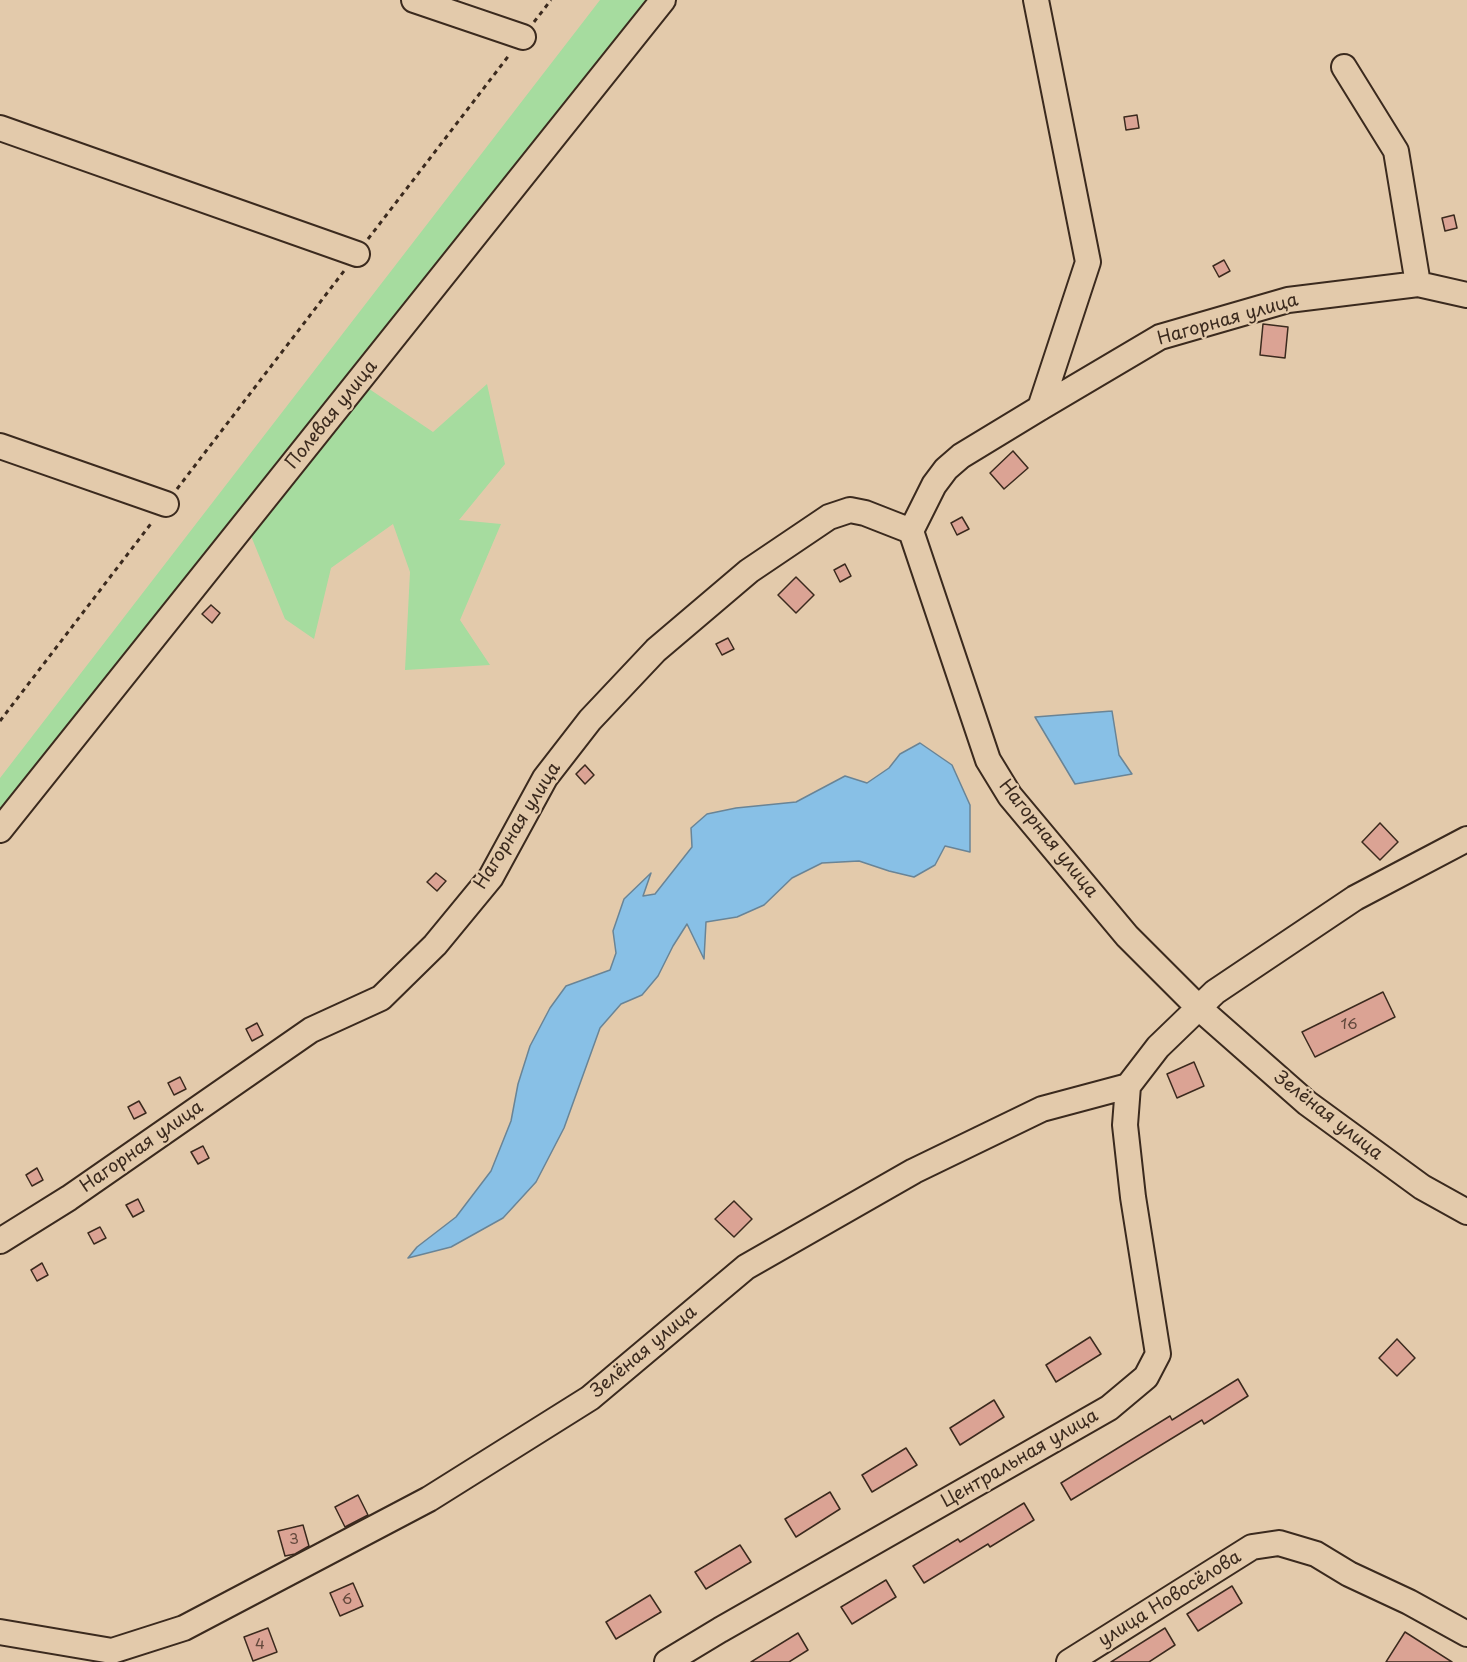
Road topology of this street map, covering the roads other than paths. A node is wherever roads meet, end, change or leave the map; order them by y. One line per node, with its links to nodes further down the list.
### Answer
1 (414, 0): 4 (street)
2 (663, 0): 14 (street, Полевая улица)
3 (1036, 0): 10 (street)
4 (523, 37)
5 (1344, 67): 8 (street)
6 (0, 128): 7 (street)
7 (357, 254)
8 (1418, 284): 9 (street, Нагорная улица); 10 (street, Нагорная улица)
9 (1467, 295)
10 (1040, 408): 13 (street, Нагорная улица)
11 (0, 446): 12 (street)
12 (166, 504)
13 (911, 531): 16 (street, Нагорная улица); 19 (street, Нагорная улица)
14 (0, 830)
15 (1467, 839): 16 (street)
16 (1199, 1008): 17 (street); 18 (street, Зелёная улица)
17 (1128, 1086): 20 (street, Зелёная улица); 22 (street, Центральная улица)
18 (1467, 1212)
19 (0, 1241)
20 (0, 1632)
21 (1467, 1634): 23 (street, улица Новосёлова)
22 (667, 1662)
23 (1069, 1662)

